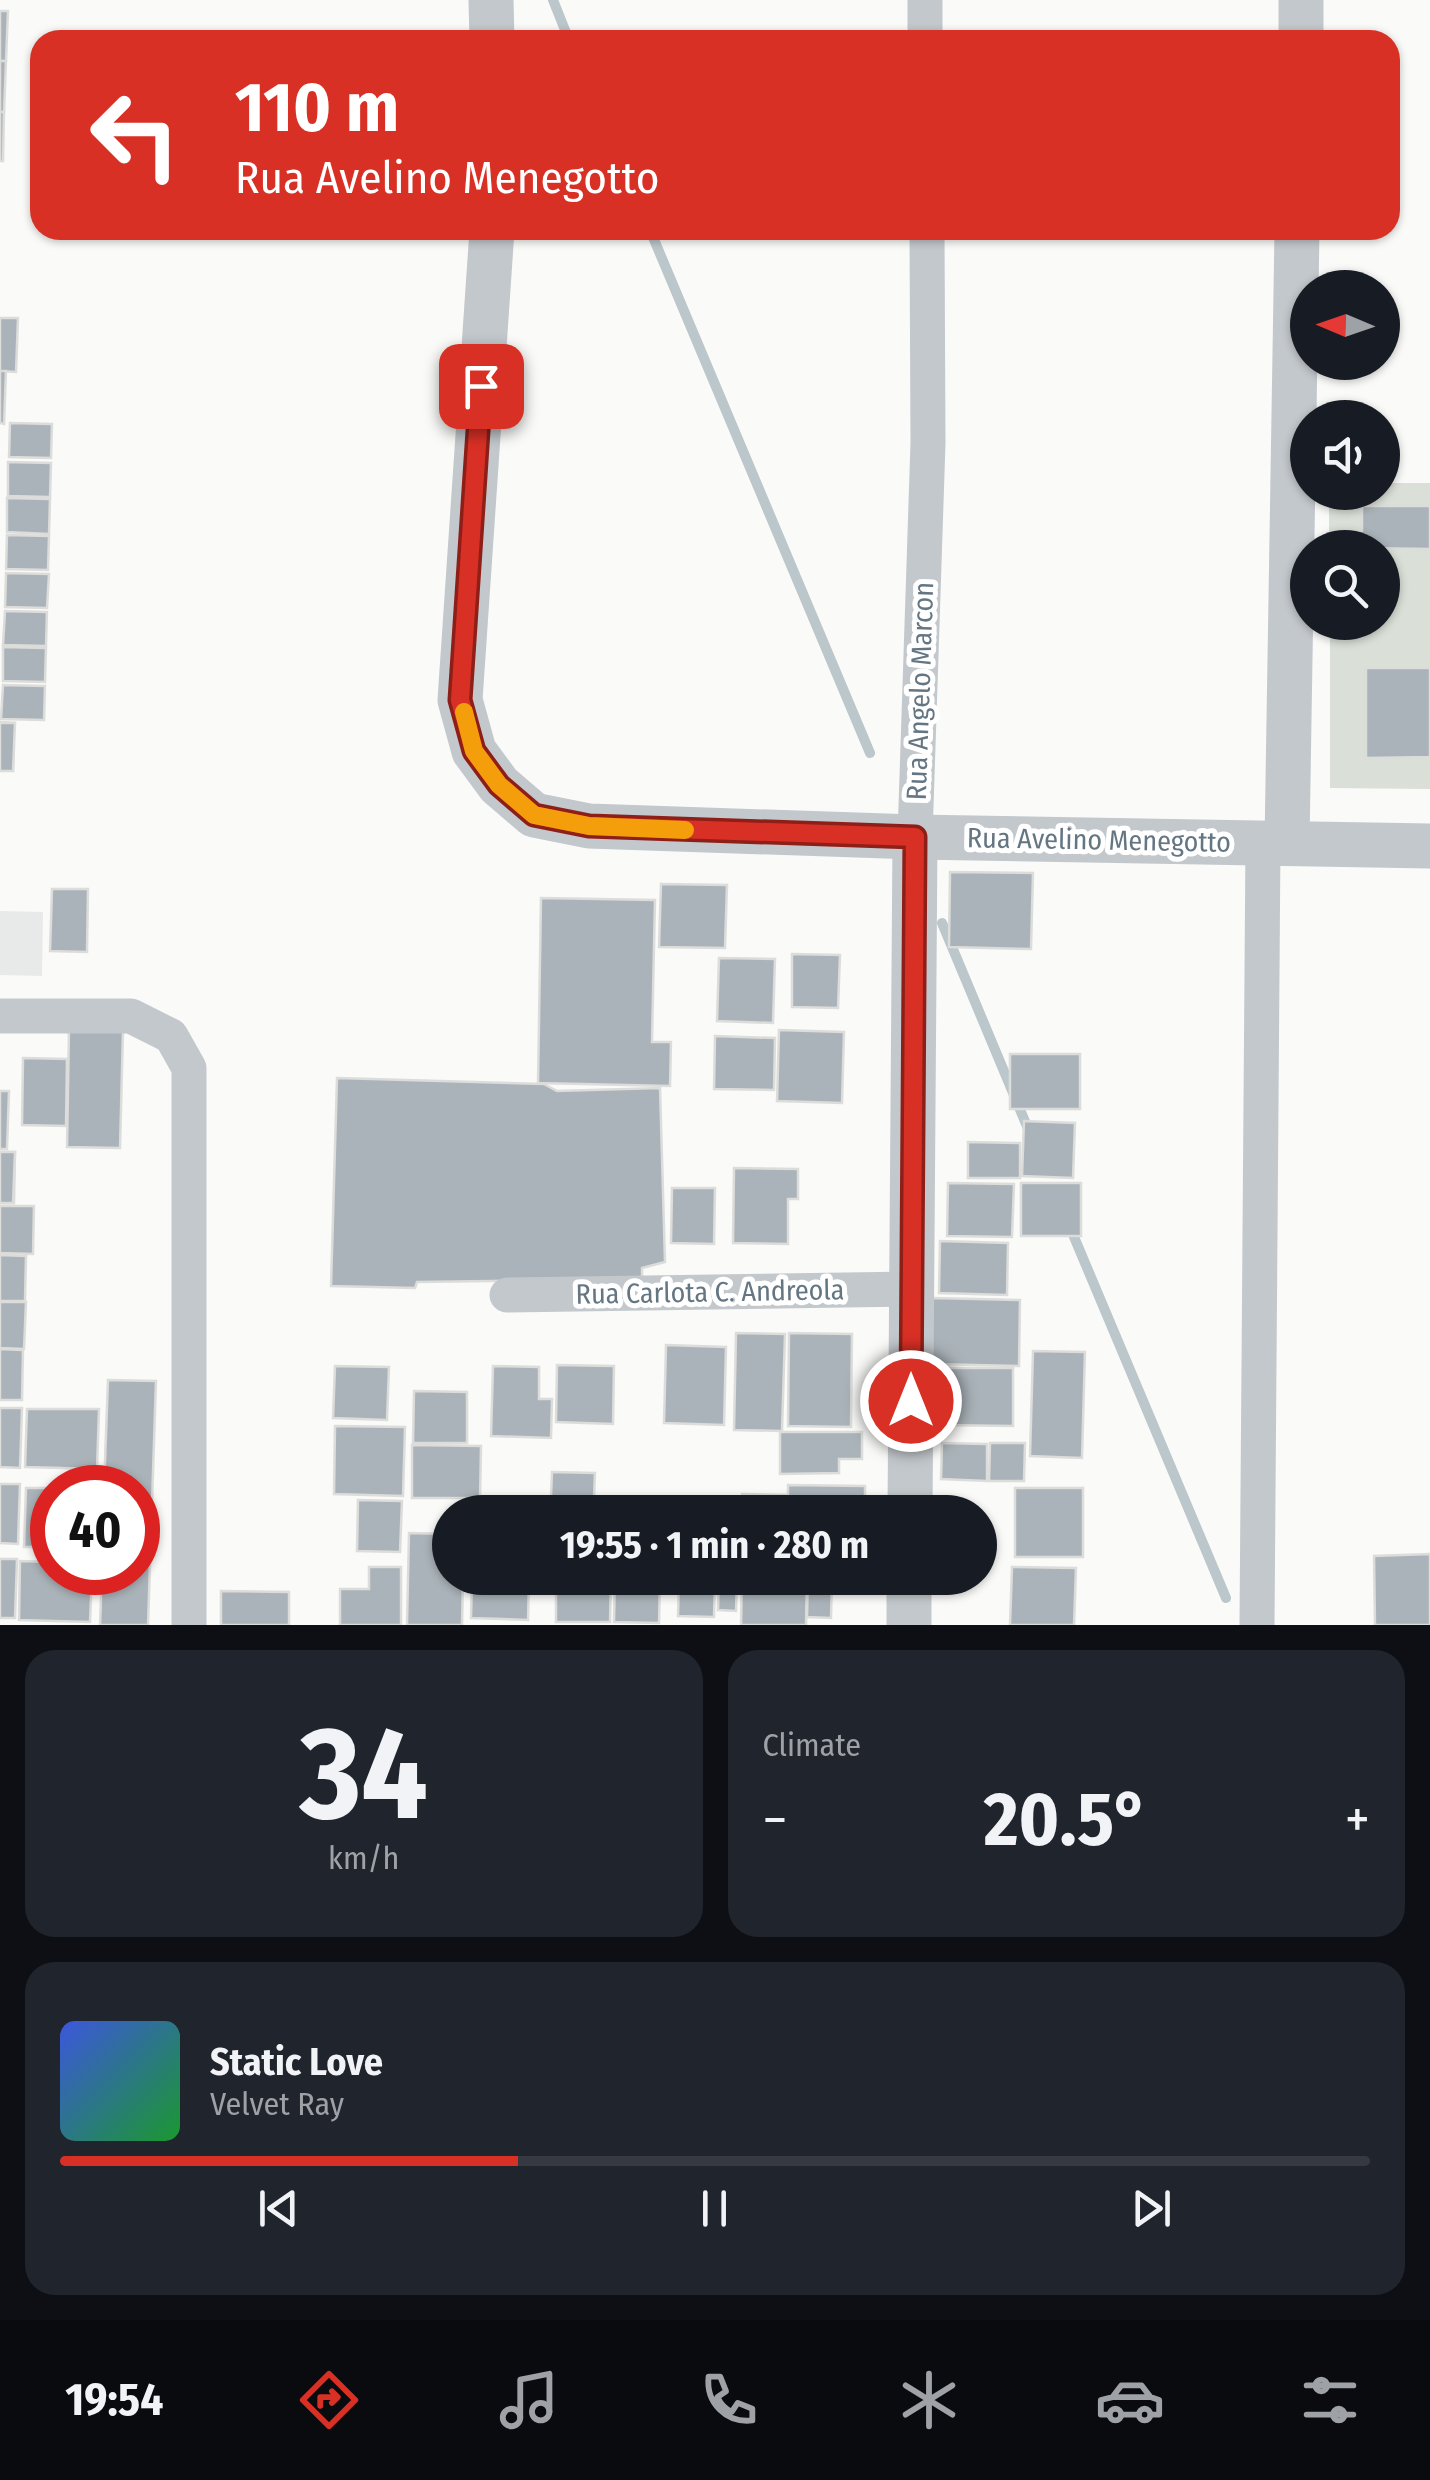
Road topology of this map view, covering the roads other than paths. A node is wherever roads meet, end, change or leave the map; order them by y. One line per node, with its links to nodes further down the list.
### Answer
1 (492, 0): 4 (street)
2 (925, 0): 5 (street)
3 (1302, 0): 6 (street)
4 (492, 30)
5 (925, 30)
6 (1301, 30)
7 (491, 240): 10 (street, Rua Avelino Menegotto)
8 (927, 240): 10 (street, Rua Angelo Marcon)
9 (1298, 240): 11 (street)
10 (915, 837): 11 (street, Rua Avelino Menegotto); 14 (street, Rua Angelo Marcon)
11 (1275, 843): 12 (street, Rua Avelino Menegotto); 20 (street)
12 (1430, 846)
13 (0, 1016): 18 (street)
14 (912, 1290): 15 (street, Rua Carlota C. Andreola); 16 (street, Rua Angelo Marcon)
15 (508, 1295)
16 (910, 1495)
17 (909, 1595): 19 (street)
18 (188, 1625)
19 (909, 1625)
20 (1257, 1625)

